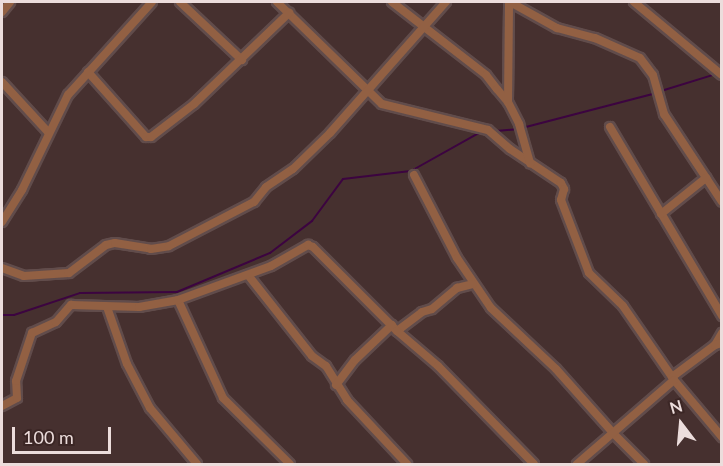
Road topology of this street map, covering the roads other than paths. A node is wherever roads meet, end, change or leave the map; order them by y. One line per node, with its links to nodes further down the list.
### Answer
1 (10, 2): 9 (street)
2 (152, 2): 13 (street)
3 (180, 2): 12 (street)
4 (277, 2): 10 (street)
5 (392, 2): 11 (street)
6 (446, 2): 11 (street)
7 (510, 2): 17 (street); 22 (street)
8 (634, 2): 14 (street)
9 (2, 12)
10 (289, 13): 12 (street); 16 (street)
11 (423, 27): 16 (street); 17 (street)
12 (242, 60): 13 (street)
13 (88, 72): 19 (street)
14 (722, 75)
15 (2, 82): 19 (street)
16 (366, 91): 20 (street); 26 (street)
17 (508, 102): 20 (street)
18 (610, 127): 24 (street)
19 (48, 132): 25 (street)
20 (531, 163): 35 (street)
21 (414, 175): 28 (street)
22 (706, 178): 23 (street); 24 (street)
23 (722, 202)
24 (661, 214): 31 (street)
25 (2, 222)
26 (2, 268)
27 (248, 275): 29 (street); 32 (street); 36 (street)
28 (473, 284): 32 (street); 38 (street)
29 (178, 300): 30 (street); 41 (street)
30 (107, 307): 37 (street); 40 (street)
31 (722, 316)
32 (394, 328): 36 (street); 43 (street)
33 (722, 333): 34 (street)
34 (718, 344): 35 (street)
35 (673, 379): 38 (street); 39 (street)
36 (336, 385): 42 (street)
37 (2, 406)
38 (612, 434): 44 (street); 45 (street)
39 (722, 437)
40 (198, 465)
41 (290, 465)
42 (407, 465)
43 (534, 465)
44 (577, 465)
45 (644, 465)

